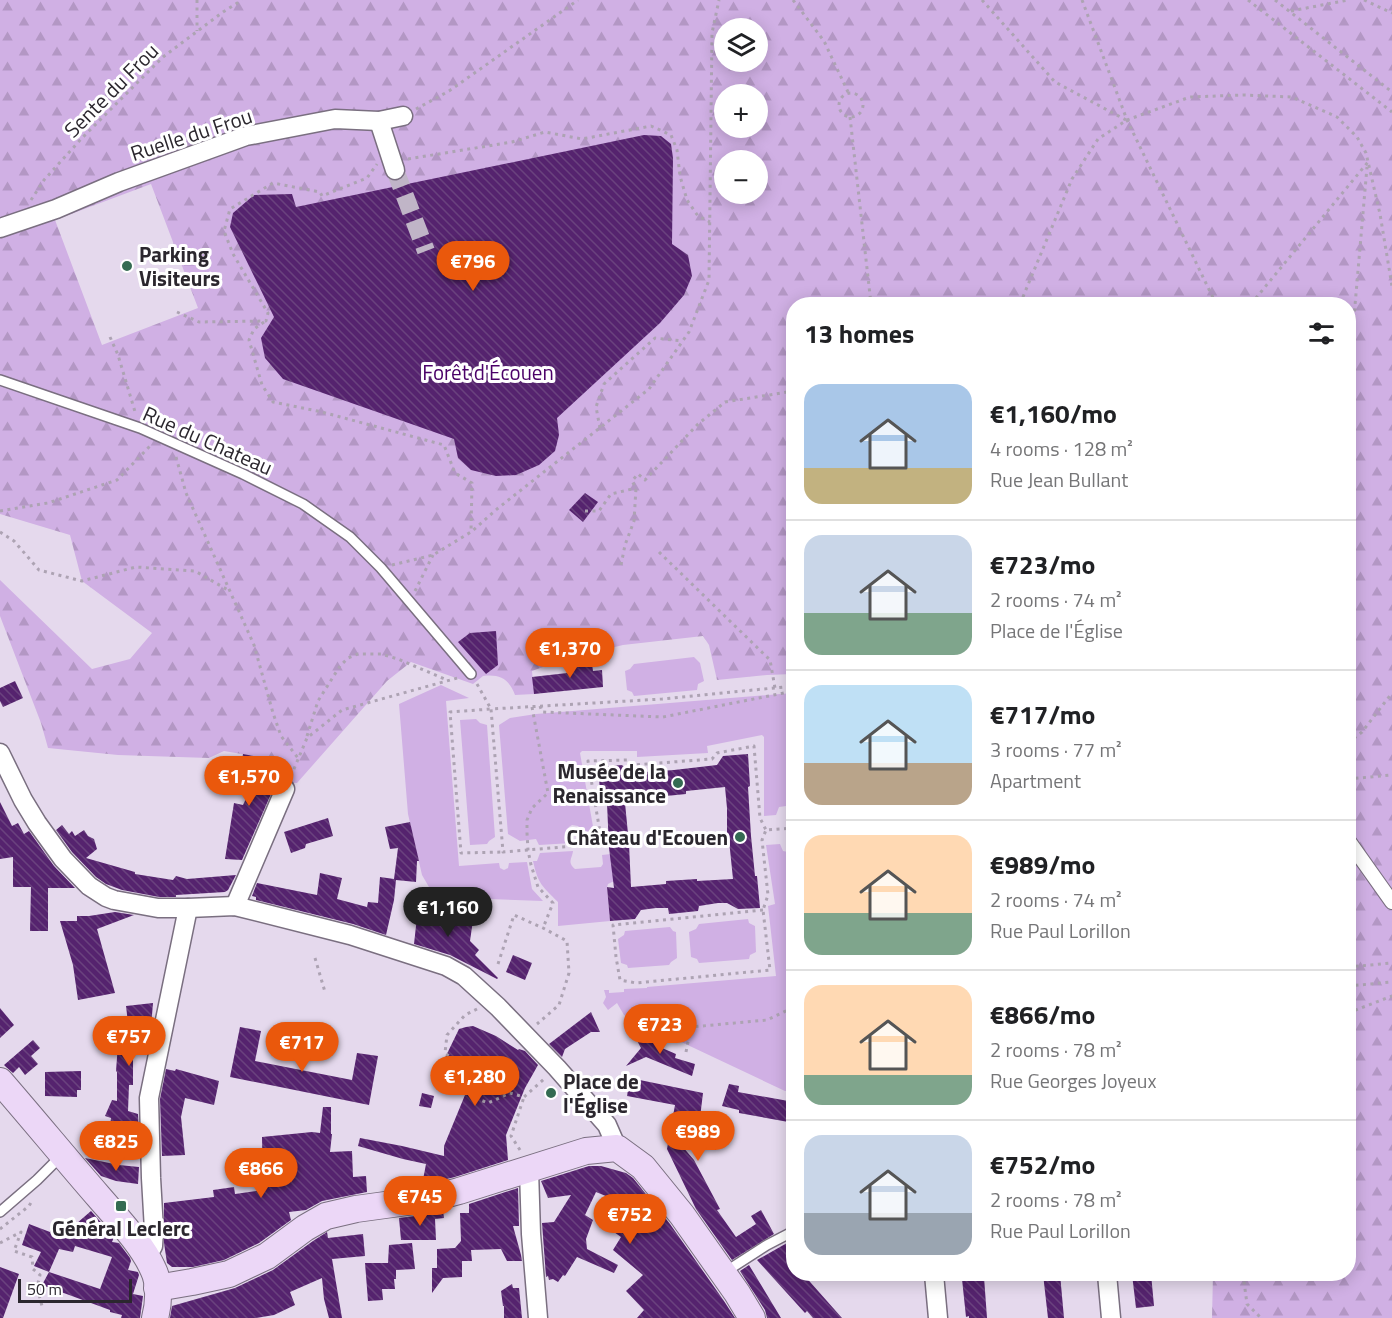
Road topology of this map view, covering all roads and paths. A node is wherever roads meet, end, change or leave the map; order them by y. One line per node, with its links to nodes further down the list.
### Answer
1 (196, 0): 14 (path)
2 (242, 0): 14 (path, Sente du Frou)
3 (576, 0): 18 (path)
4 (719, 0): 26 (path)
5 (793, 0): 15 (path)
6 (982, 0): 20 (path)
7 (1082, 0): 20 (path)
8 (1248, 0): 17 (path)
9 (1275, 0): 12 (path)
10 (1348, 0): 12 (path)
11 (1364, 0): 13 (path)
12 (1290, 12): 16 (path)
13 (1392, 13)
14 (197, 31): 25 (path, Sente du Frou)
15 (848, 92): 19 (path); 19 (path)
16 (1392, 92)
17 (1392, 112)
18 (403, 116): 21 (street, Ruelle du Frou)
19 (850, 117): 29 (path)
20 (1127, 120): 23 (path); 30 (path); 31 (path)
21 (379, 121): 22 (street); 25 (street, Ruelle du Frou)
22 (388, 150): 24 (street); 26 (path); 35 (path)
23 (1368, 162): 28 (path); 32 (path); 33 (path)
24 (395, 170)
25 (20, 220): 27 (street, Ruelle du Frou)
26 (710, 222): 37 (path)
27 (0, 228)
28 (1392, 286)
29 (870, 297)
30 (1023, 297)
31 (1213, 297)
32 (1257, 297)
33 (1356, 303)
34 (177, 312): 35 (path)
35 (266, 321): 48 (path)
36 (110, 337): 40 (path)
37 (682, 341): 41 (path); 41 (path)
38 (0, 380): 40 (lane, Rue du Chateau)
39 (786, 392): 44 (path)
40 (140, 428): 42 (lane, Rue du Chateau)
41 (600, 428): 48 (path)
42 (159, 436): 43 (lane, Rue du Chateau); 45 (path)
43 (171, 441): 52 (lane, Rue du Chateau); 53 (path)
44 (636, 488): 46 (path); 51 (path)
45 (0, 511)
46 (585, 511)
47 (0, 532): 53 (path)
48 (471, 532): 50 (path)
49 (659, 552): 58 (path)
50 (433, 555): 52 (path); 54 (path)
51 (621, 564)
52 (381, 568): 54 (lane, Rue du Chateau)
53 (230, 591): 67 (path)
54 (410, 601): 55 (lane, Rue du Chateau)
55 (471, 674): 56 (path); 63 (path)
56 (449, 681): 65 (path); 65 (path)
57 (786, 687): 58 (path)
58 (775, 688): 62 (path)
59 (786, 693): 62 (path)
60 (1392, 693): 64 (path)
61 (532, 706): 62 (path); 63 (path); 75 (path)
62 (540, 706)
63 (491, 709): 77 (path); 77 (path)
64 (1356, 737)
65 (307, 738): 67 (path)
66 (0, 753): 80 (street)
67 (298, 758): 70 (path)
68 (1392, 775): 69 (path)
69 (1356, 778)
70 (285, 789): 79 (street)
71 (786, 828): 72 (path)
72 (766, 830): 74 (path); 81 (path)
73 (610, 843): 74 (path)
74 (602, 844): 75 (path)
75 (528, 850): 77 (path); 82 (path)
76 (1356, 851): 78 (street)
77 (503, 852)
78 (1392, 902)
79 (235, 906): 80 (street); 91 (street)
80 (188, 908): 106 (street)
81 (763, 910): 81 (path)
82 (543, 928): 85 (path); 94 (path)
83 (315, 958): 89 (path)
84 (1392, 963): 86 (path)
85 (498, 964)
86 (1356, 967)
87 (1392, 982): 88 (path)
88 (1356, 985)
89 (325, 992)
90 (1392, 996): 92 (path)
91 (493, 1003): 94 (street); 98 (path)
92 (1356, 1010)
93 (786, 1011): 95 (path)
94 (525, 1035): 96 (street)
95 (686, 1052)
96 (557, 1068): 98 (path); 100 (street)
97 (0, 1081): 101 (main road)
98 (524, 1097): 99 (path)
99 (511, 1136)
100 (617, 1148): 102 (main road); 107 (main road)
101 (62, 1154): 103 (lane); 106 (main road)
102 (529, 1170): 111 (main road); 114 (street)
103 (0, 1212)
104 (786, 1235): 107 (lane)
105 (0, 1243): 112 (path)
106 (147, 1257): 111 (main road)
107 (723, 1274): 115 (main road)
108 (935, 1281): 116 (street)
109 (1108, 1281): 117 (street)
110 (1244, 1281): 118 (path)
111 (157, 1287): 113 (main road)
112 (42, 1306)
113 (155, 1318)
114 (538, 1318)
115 (752, 1318)
116 (938, 1318)
117 (1111, 1318)
118 (1261, 1318)

